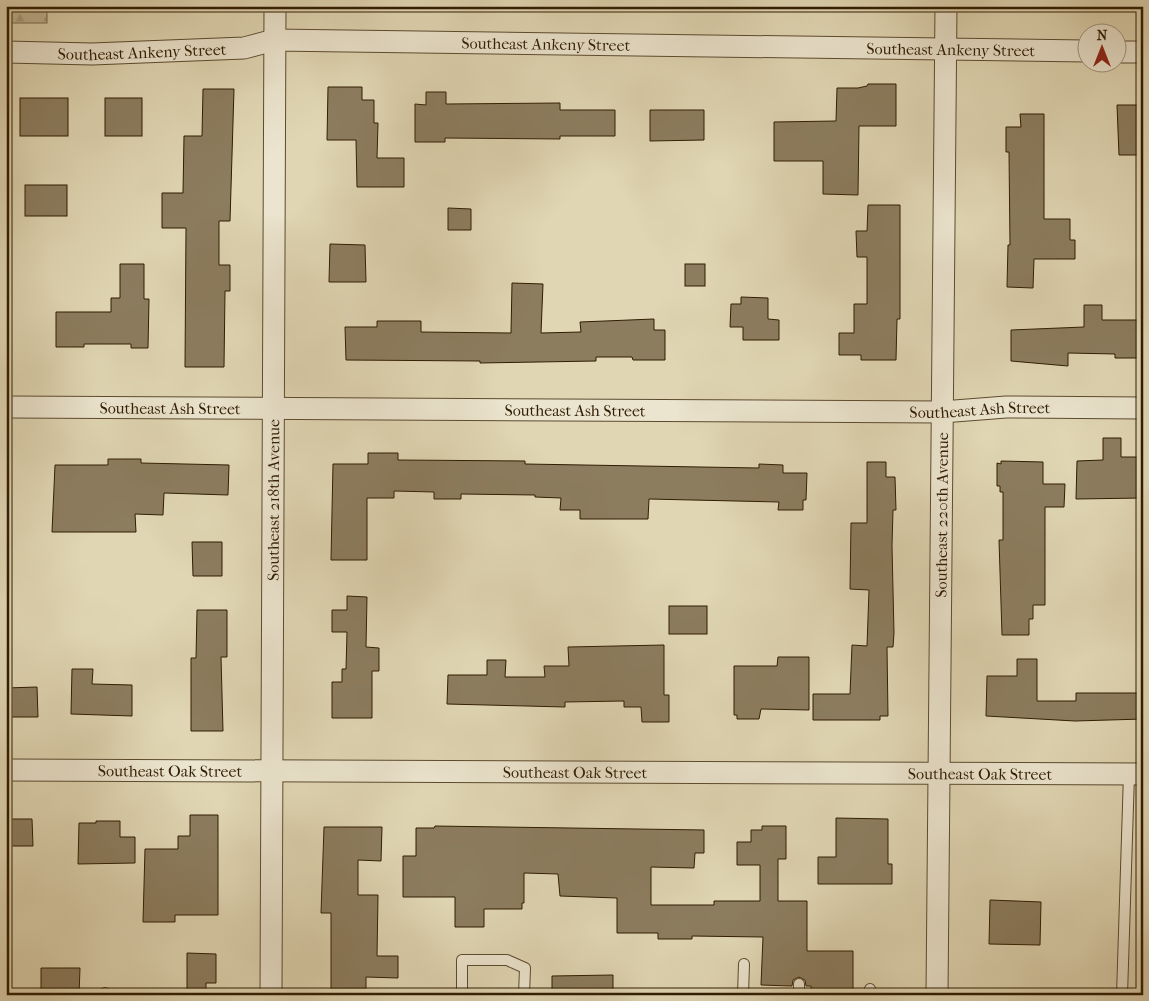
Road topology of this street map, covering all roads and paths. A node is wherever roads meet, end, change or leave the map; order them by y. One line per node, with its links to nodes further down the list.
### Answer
1 (275, 6): 3 (street, Southeast 218th Avenue)
2 (946, 6): 4 (street, Southeast 220th Avenue)
3 (274, 40): 4 (street, Southeast Ankeny Street); 5 (street, Southeast Ankeny Street); 10 (street, Southeast 218th Avenue)
4 (946, 50): 6 (street, Southeast Ankeny Street); 12 (street, Southeast 220th Avenue)
5 (6, 52)
6 (1076, 52)
7 (1126, 52): 8 (street)
8 (1143, 52)
9 (6, 407): 10 (street, Southeast Ash Street)
10 (272, 408): 12 (street, Southeast Ash Street); 14 (street, Southeast 218th Avenue)
11 (1143, 408): 12 (street, Southeast Ash Street)
12 (942, 412): 15 (street, Southeast 220th Avenue)
13 (6, 770): 14 (street, Southeast Oak Street)
14 (272, 772): 15 (street, Southeast Oak Street); 19 (street, Southeast 218th Avenue)
15 (939, 772): 16 (street, Southeast Oak Street); 24 (street, Southeast 220th Avenue)
16 (1136, 774): 25 (lane)
17 (744, 964): 22 (lane)
18 (799, 984): 23 (lane)
19 (270, 995)
20 (462, 995): 21 (lane)
21 (524, 995)
22 (743, 995)
23 (799, 995)
24 (937, 995)
25 (1122, 995)

